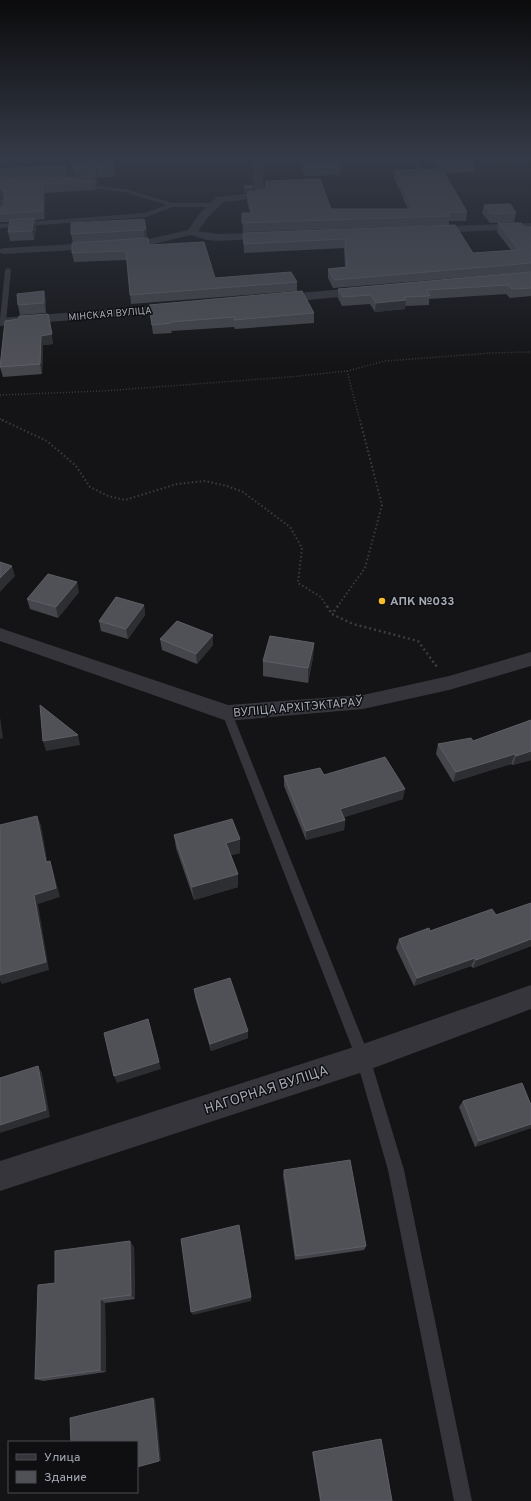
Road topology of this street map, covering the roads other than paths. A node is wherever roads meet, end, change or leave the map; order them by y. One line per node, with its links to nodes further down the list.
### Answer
1 (196, 226): 4 (street)
2 (530, 226): 3 (street)
3 (421, 230)
4 (192, 232): 5 (street); 6 (street)
5 (279, 235)
6 (4, 252)
7 (8, 270): 11 (lane)
8 (382, 290): 9 (street)
9 (265, 300)
10 (186, 307): 11 (street, МІНСКАЯ ВУЛІЦА)
11 (2, 322)
12 (0, 634): 14 (street, ВУЛІЦА АРХІТЭКТАРАЎ)
13 (531, 659): 14 (street, ВУЛІЦА АРХІТЭКТАРАЎ)
14 (227, 713): 16 (lane)
15 (531, 997): 16 (street, НАГОРНАЯ ВУЛІЦА)
16 (363, 1058): 17 (street, НАГОРНАЯ ВУЛІЦА); 18 (lane)
17 (0, 1176)
18 (463, 1501)

